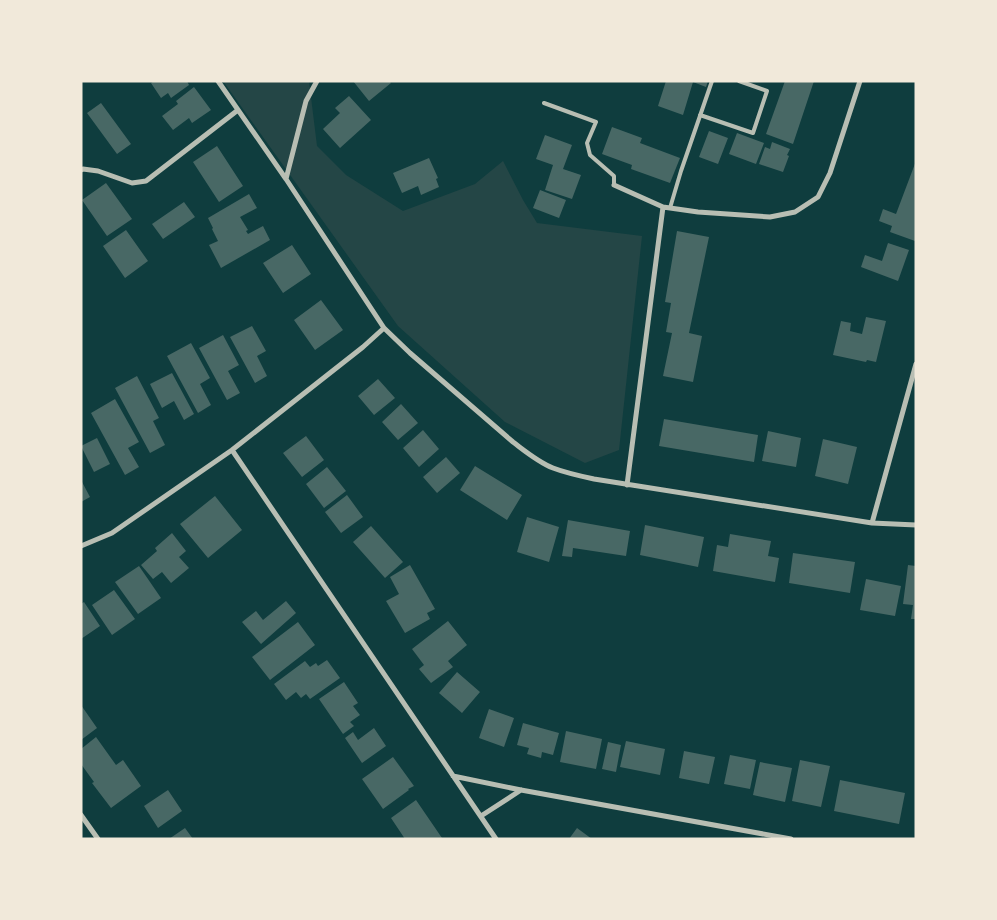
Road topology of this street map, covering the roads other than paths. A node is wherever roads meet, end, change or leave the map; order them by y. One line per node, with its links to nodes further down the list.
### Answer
1 (218, 81): 7 (street)
2 (316, 81): 10 (street)
3 (712, 81): 8 (lane)
4 (740, 81): 8 (lane)
5 (860, 81): 13 (street)
6 (544, 103): 11 (lane)
7 (238, 110): 9 (street); 10 (street)
8 (700, 115): 13 (lane)
9 (81, 170)
10 (286, 179): 14 (street)
11 (614, 185): 12 (street)
12 (663, 207): 13 (street); 17 (street)
13 (670, 208)
14 (384, 328): 16 (street); 17 (street)
15 (916, 364): 18 (street)
16 (232, 450): 20 (street); 21 (street)
17 (627, 485): 18 (street)
18 (872, 523): 19 (street)
19 (916, 526)
20 (81, 546)
21 (453, 776): 22 (street); 24 (street)
22 (520, 790): 24 (street); 27 (street)
23 (81, 814): 25 (street)
24 (481, 816): 26 (street)
25 (98, 839)
26 (496, 839)
27 (792, 839)

